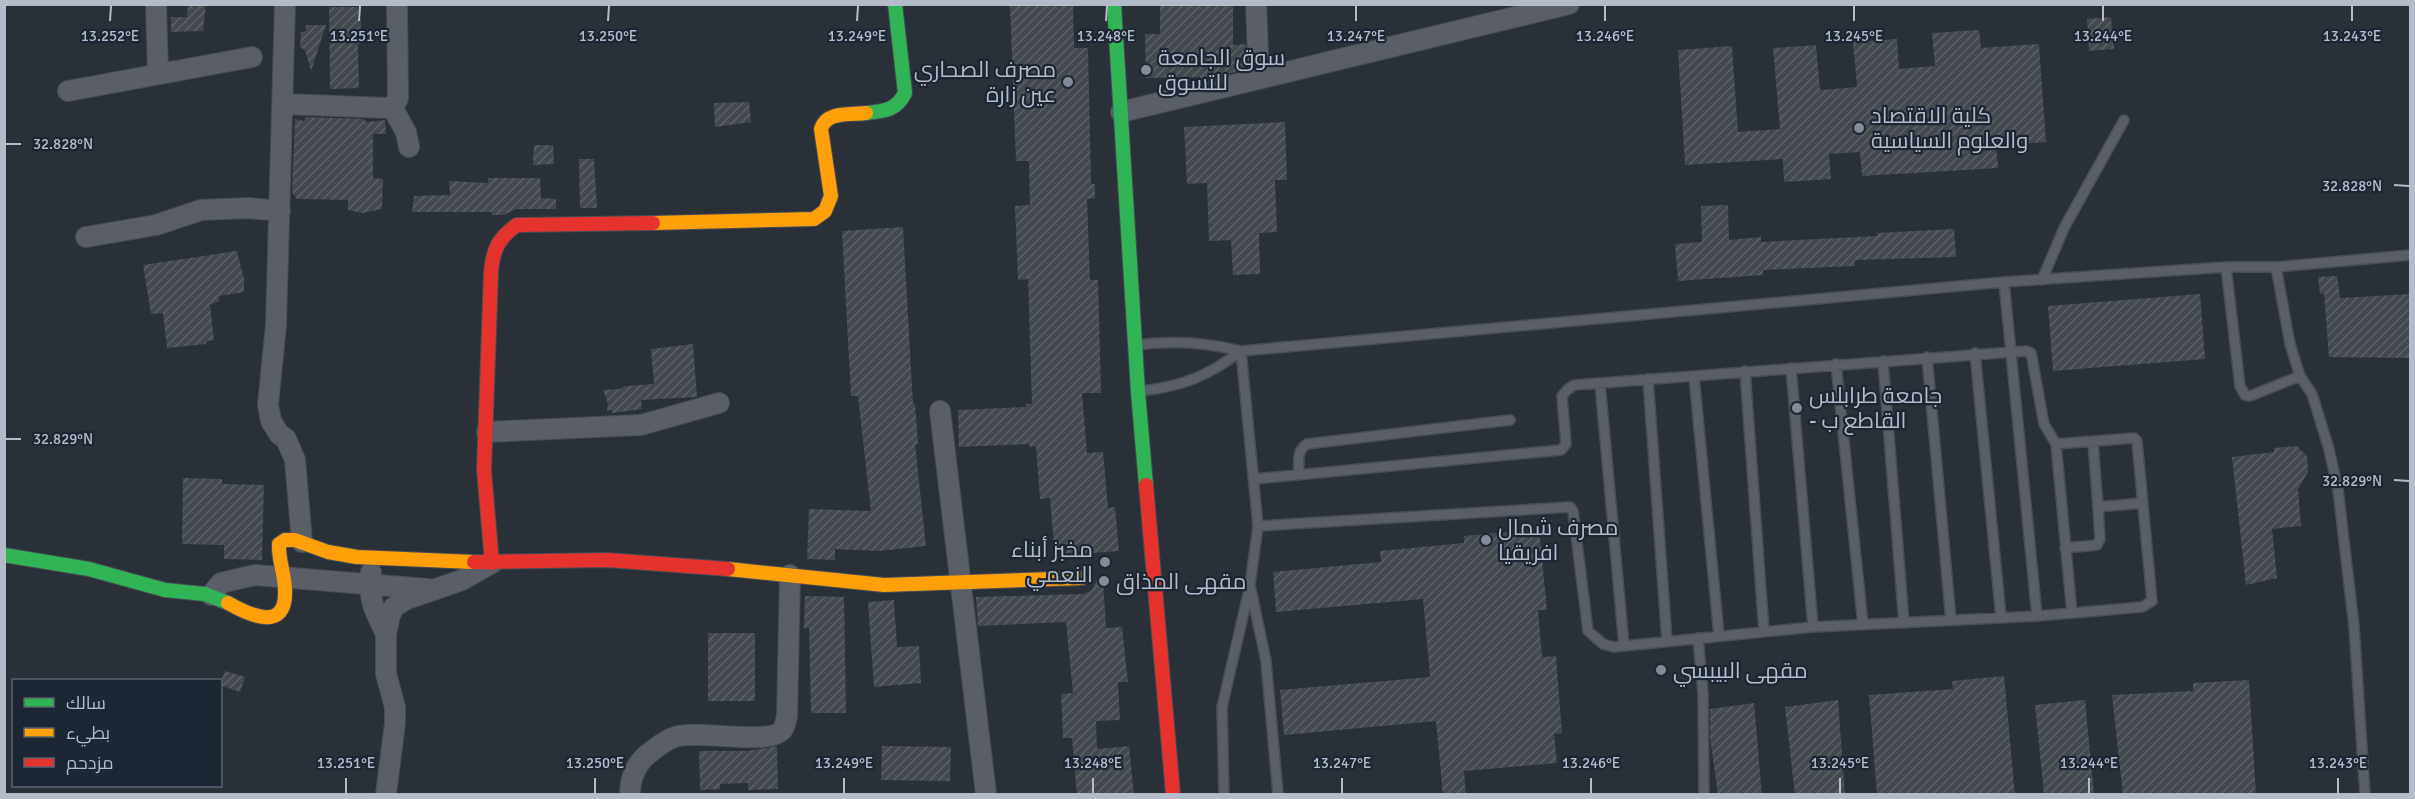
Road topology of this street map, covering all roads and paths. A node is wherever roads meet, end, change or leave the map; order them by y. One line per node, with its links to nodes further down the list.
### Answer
1 (156, 4): 9 (street)
2 (285, 4): 12 (street)
3 (397, 4): 13 (street)
4 (895, 4): 41 (street)
5 (1114, 4): 14 (street)
6 (1256, 4): 10 (street)
7 (1569, 4): 10 (street)
8 (252, 57): 9 (street)
9 (158, 74): 11 (street)
10 (1259, 79): 14 (street)
11 (68, 91)
12 (283, 104): 13 (street); 17 (street)
13 (392, 106): 16 (street)
14 (1121, 112): 24 (street)
15 (2124, 120): 22 (lane)
16 (409, 147)
17 (280, 211): 18 (street); 49 (street)
18 (86, 237)
19 (2410, 255): 21 (lane)
20 (2226, 267): 21 (lane); 22 (lane); 33 (lane)
21 (2276, 267): 33 (lane)
22 (2042, 280): 23 (lane)
23 (2004, 282): 25 (lane); 26 (lane)
24 (1134, 346): 25 (lane); 37 (street)
25 (1241, 351): 37 (lane); 45 (lane)
26 (2010, 351): 27 (lane); 43 (lane); 63 (lane)
27 (1975, 353): 28 (lane); 64 (lane)
28 (1927, 357): 29 (lane); 65 (lane)
29 (1883, 361): 30 (lane); 66 (lane)
30 (1836, 364): 31 (lane); 67 (lane)
31 (1791, 368): 32 (lane); 68 (lane)
32 (1745, 371): 34 (lane); 69 (lane)
33 (2300, 375): 82 (lane)
34 (1694, 376): 35 (lane); 71 (lane)
35 (1648, 379): 36 (lane); 73 (lane)
36 (1600, 383): 44 (lane); 74 (lane)
37 (1138, 392): 78 (street)
38 (719, 403): 41 (street)
39 (940, 411): 58 (street)
40 (1510, 420): 44 (lane)
41 (487, 432): 53 (street)
42 (2093, 442): 43 (lane); 46 (lane); 47 (lane)
43 (2056, 444): 50 (lane)
44 (1299, 475): 45 (lane)
45 (1254, 479): 48 (lane)
46 (2142, 502): 47 (lane); 62 (lane)
47 (2098, 507): 50 (lane)
48 (1258, 526): 59 (lane); 74 (lane)
49 (302, 542): 52 (street); 55 (street)
50 (2065, 548): 62 (lane)
51 (4, 555): 61 (street)
52 (372, 558): 53 (street); 57 (street)
53 (492, 563): 54 (street); 60 (street)
54 (790, 575): 58 (street); 76 (street)
55 (283, 577): 57 (street); 61 (street); 61 (street)
56 (1082, 578): 58 (street)
57 (370, 583): 60 (street); 70 (street)
58 (961, 583): 77 (street)
59 (1250, 585): 79 (lane); 80 (lane)
60 (434, 590): 70 (street)
61 (212, 595)
62 (2072, 613): 63 (lane)
63 (2037, 616): 64 (lane)
64 (2001, 617): 65 (lane)
65 (1951, 620): 66 (lane)
66 (1904, 622): 67 (lane)
67 (1863, 625): 68 (lane)
68 (1813, 627): 69 (lane)
69 (1764, 632): 71 (lane)
70 (386, 634): 75 (street)
71 (1719, 636): 72 (lane)
72 (1698, 638): 73 (lane); 81 (lane)
73 (1667, 641): 74 (lane)
74 (1624, 646)
75 (386, 795)
76 (630, 795)
77 (986, 795)
78 (1173, 795)
79 (1224, 795)
80 (1278, 795)
81 (1704, 795)
82 (2365, 795)

